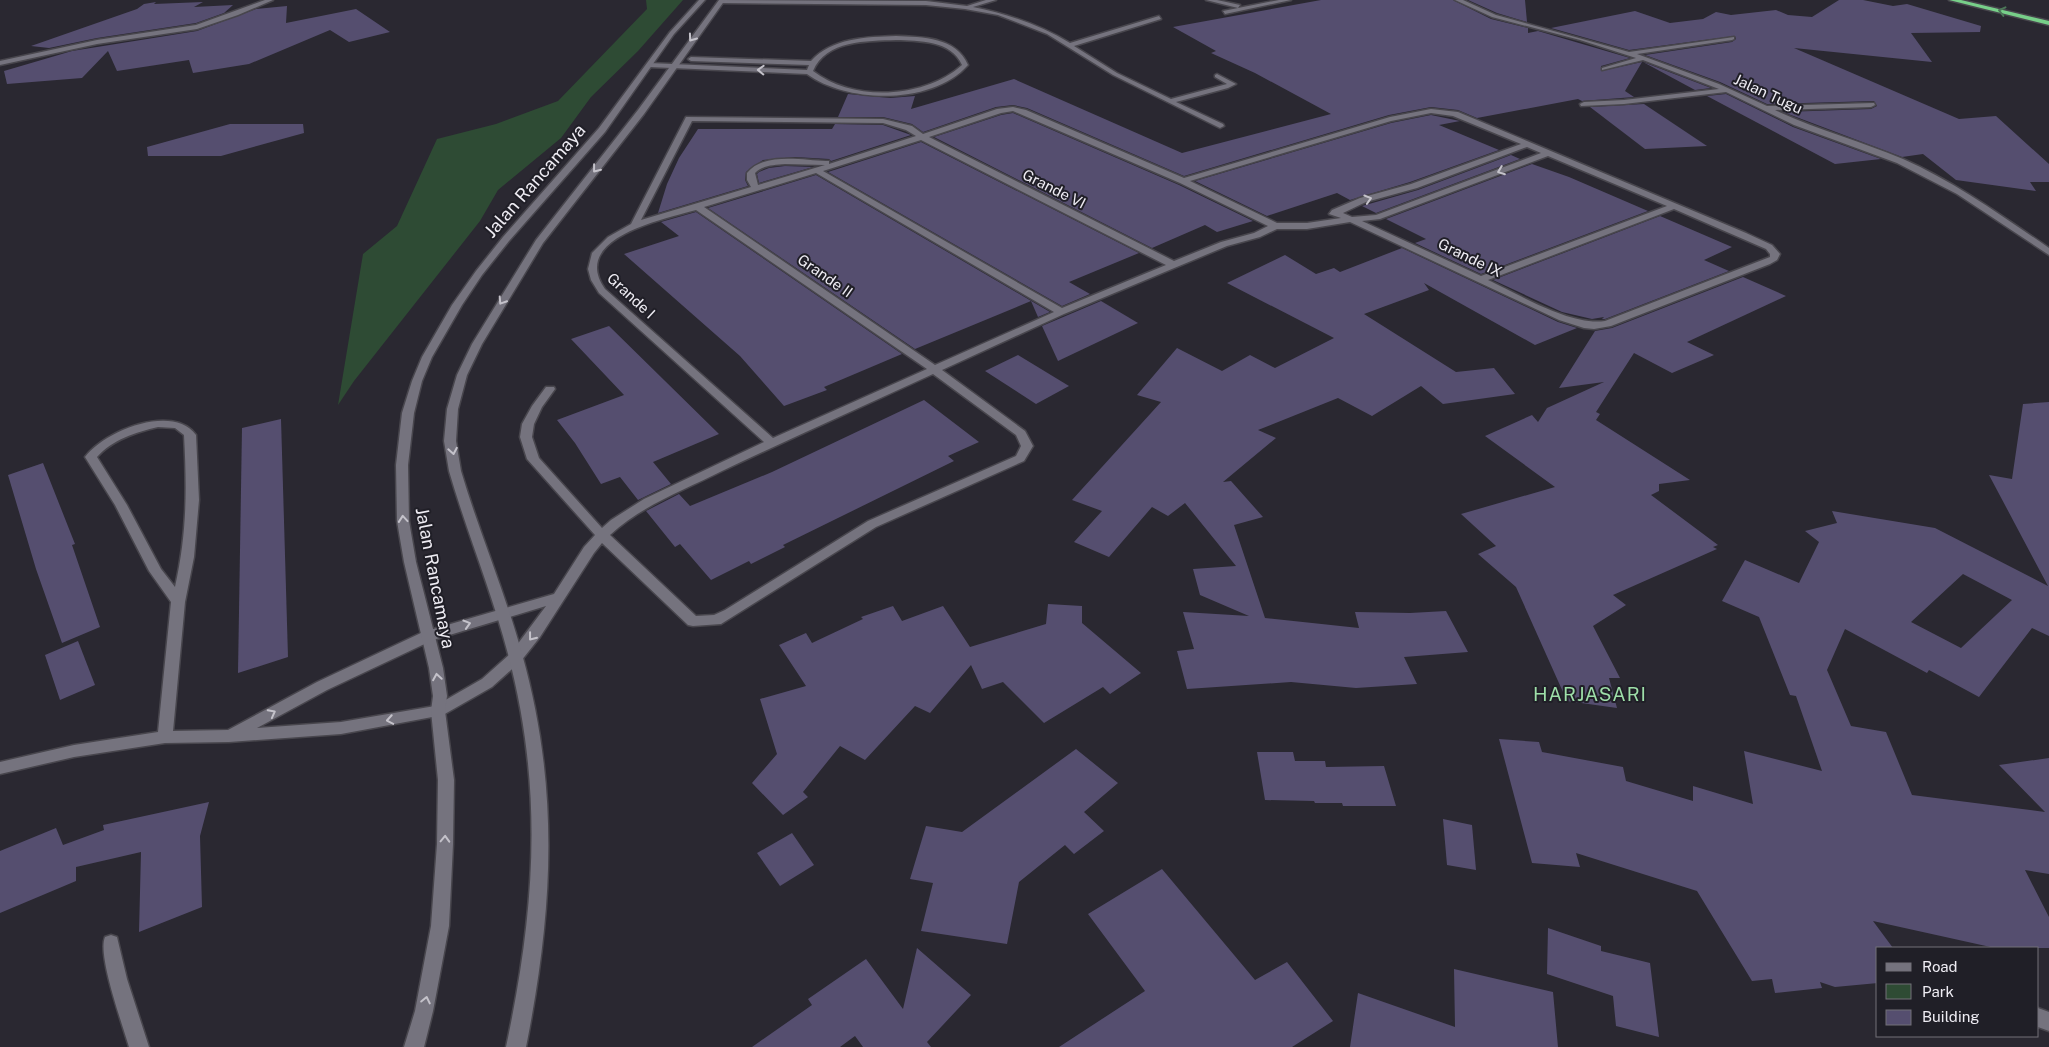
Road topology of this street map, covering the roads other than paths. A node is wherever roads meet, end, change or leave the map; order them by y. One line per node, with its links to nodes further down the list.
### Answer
1 (270, 0): 22 (street)
2 (702, 0): 20 (street, Jalan Rancamaya)
3 (993, 0): 11 (street)
4 (1209, 0): 12 (street)
5 (1288, 0): 12 (street)
6 (1475, 0): 10 (street)
7 (1952, 0): 15 (highway, one-way to 7)
8 (721, 1): 9 (street); 21 (street, one-way to 21)
9 (864, 1): 11 (street)
10 (1460, 1): 18 (street, Jalan Tugu)
11 (965, 7): 17 (street)
12 (1243, 7): 13 (street)
13 (1225, 12)
14 (1159, 18): 17 (street)
15 (2049, 23)
16 (1732, 38): 18 (street)
17 (1070, 45): 28 (street)
18 (1631, 53): 19 (street, Jalan Tugu)
19 (1644, 58): 24 (street); 27 (street, Jalan Tugu)
20 (652, 61): 21 (street); 58 (street, Jalan Rancamaya, one-way to 20)
21 (675, 62): 23 (street); 25 (street, one-way to 21); 57 (street, one-way to 57)
22 (0, 63)
23 (811, 63): 25 (street); 25 (street)
24 (1604, 68)
25 (810, 72)
26 (1217, 76): 28 (street)
27 (1728, 90): 29 (street); 31 (street, Jalan Tugu)
28 (1170, 101): 32 (street)
29 (1584, 104)
30 (1871, 104): 31 (street)
31 (1765, 108): 47 (street, Jalan Tugu)
32 (1220, 126)
33 (922, 137): 36 (street, Grande I); 38 (street, Grande I); 46 (street, Grande VI); 48 (street, Grande VI)
34 (1526, 145): 35 (street); 38 (street); 42 (street, one-way to 34)
35 (1546, 154): 40 (street); 43 (street, one-way to 43)
36 (839, 163): 37 (street, Grande I); 39 (street)
37 (816, 170): 39 (street, Grande I); 50 (street)
38 (1183, 181): 45 (street, Grande I)
39 (754, 188): 41 (street, Grande I)
40 (1674, 206): 49 (street); 49 (street, Grande IX)
41 (698, 207): 46 (street, Grande I); 51 (street, Grande II)
42 (1335, 212): 43 (street, Grande IX); 44 (street)
43 (1354, 220): 44 (street); 49 (street, Grande IX)
44 (1326, 222): 45 (street)
45 (1275, 226): 48 (street)
46 (633, 228): 53 (street, Grande I)
47 (2049, 252)
48 (1174, 265): 50 (street)
49 (1480, 280)
50 (1061, 312): 51 (street)
51 (935, 370): 53 (street); 54 (street, Grande II)
52 (550, 389): 54 (street)
53 (772, 443): 54 (street)
54 (602, 535): 55 (street)
55 (559, 597): 57 (street); 59 (street, one-way to 59)
56 (178, 602): 56 (street); 62 (street)
57 (502, 613): 58 (street, one-way to 57); 59 (street)
58 (428, 636): 60 (street, Jalan Rancamaya, one-way to 58); 61 (street, one-way to 58)
59 (516, 657): 60 (street); 67 (street)
60 (438, 711): 61 (street, one-way to 61); 66 (street, Jalan Rancamaya, one-way to 60)
61 (229, 736): 62 (street)
62 (165, 737): 63 (street)
63 (0, 768)
64 (111, 943): 65 (street)
65 (139, 1047)
66 (414, 1047)
67 (516, 1047)

